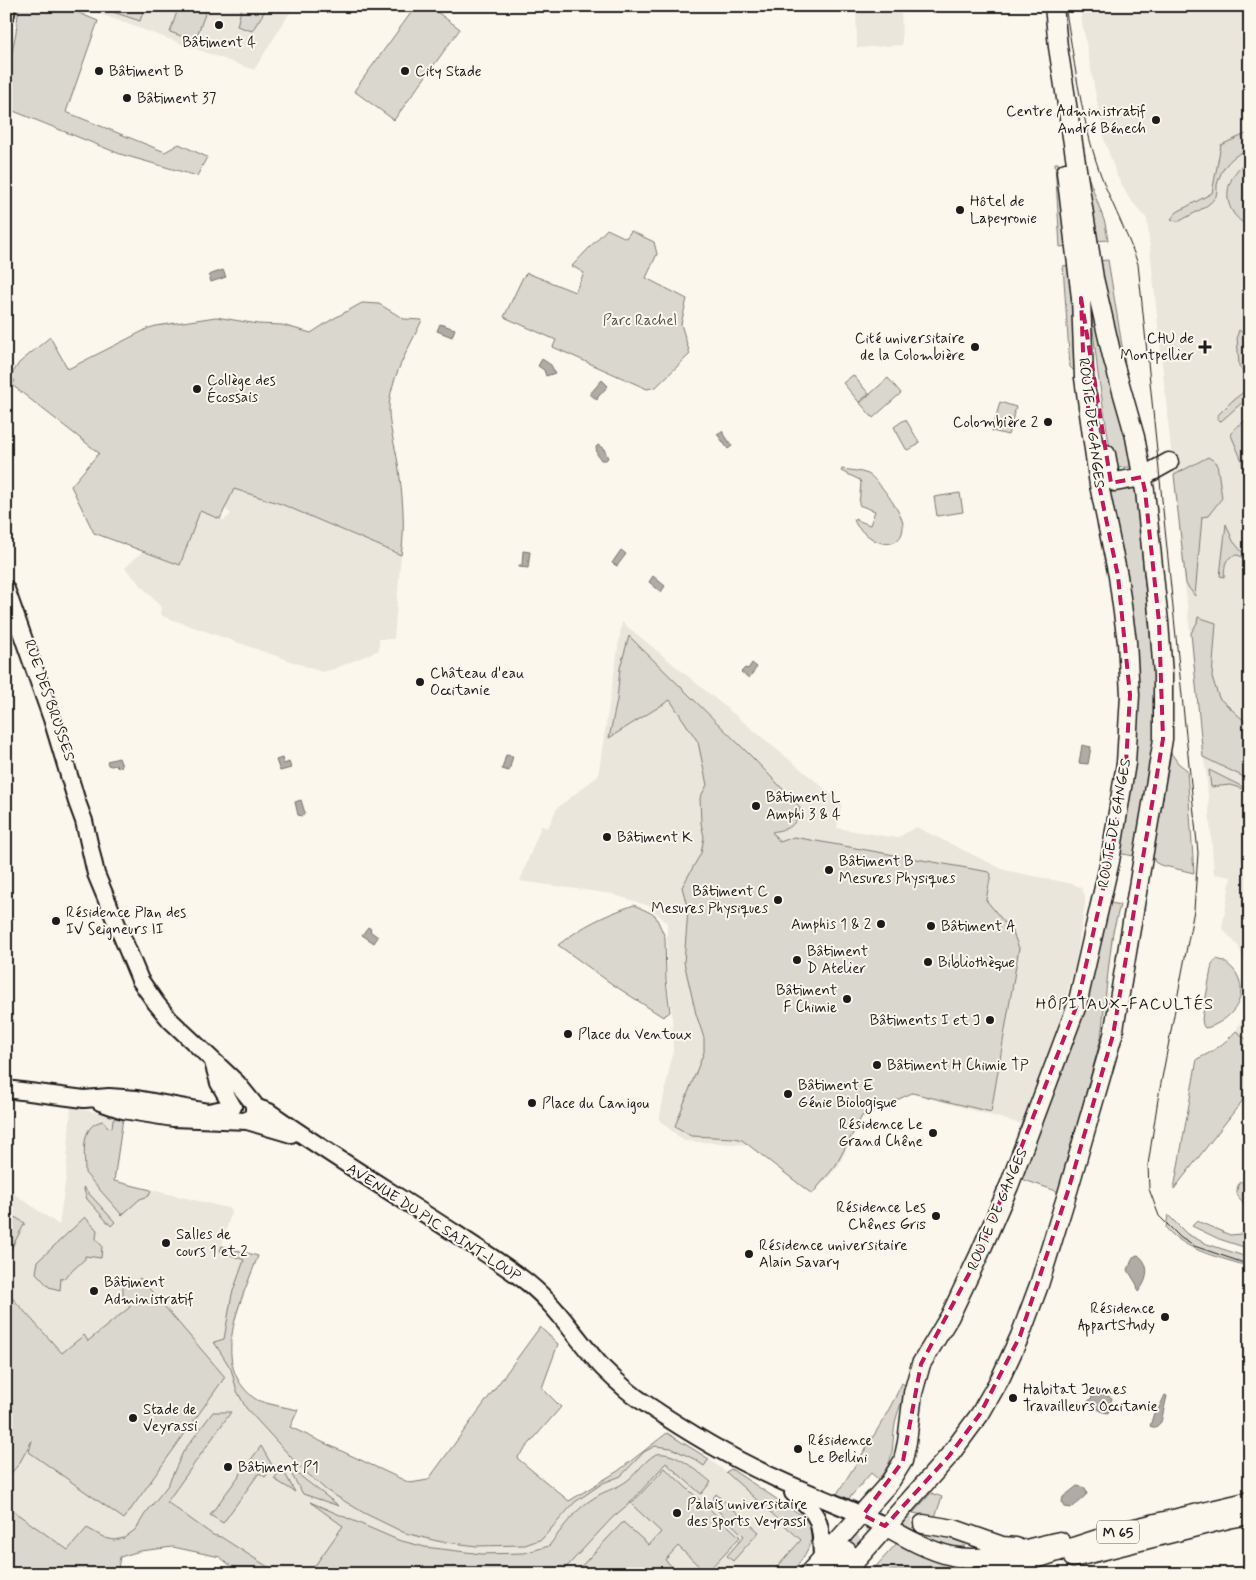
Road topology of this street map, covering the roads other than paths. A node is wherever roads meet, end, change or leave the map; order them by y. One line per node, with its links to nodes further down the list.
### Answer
1 (7, 6): 4 (main road)
2 (1044, 6): 5 (main road, ROUTE DE GANGES)
3 (1054, 6): 7 (main road, ROUTE DE GANGES)
4 (6, 14)
5 (1080, 298): 7 (main road); 13 (main road, ROUTE DE GANGES)
6 (1169, 462): 7 (main road)
7 (1142, 477): 16 (main road, ROUTE DE GANGES)
8 (7, 587): 10 (main road, RUE DES BRUSSES)
9 (6, 1089): 10 (main road, AVENUE DU PIC SAINT-LOUP)
10 (245, 1112): 11 (main road, AVENUE DU PIC SAINT-LOUP)
11 (771, 1476): 13 (main road, AVENUE DU PIC SAINT-LOUP); 22 (main road, AVENUE DU PIC SAINT-LOUP)
12 (1250, 1501): 17 (main road, M 65)
13 (863, 1515): 16 (main road, AVENUE DU PIC SAINT-LOUP); 22 (main road, ROUTE DE GANGES)
14 (1250, 1515): 26 (main road, M 65)
15 (923, 1524): 18 (main road)
16 (885, 1526): 21 (main road); 24 (main road, ROUTE DE GANGES)
17 (1122, 1531): 19 (main road); 25 (main road, M 65)
18 (984, 1540): 19 (main road); 21 (main road)
19 (1044, 1544): 21 (main road)
20 (847, 1551): 22 (main road)
21 (953, 1557)
22 (824, 1566): 23 (main road, ROUTE DE GANGES)
23 (808, 1574)
24 (844, 1574)
25 (990, 1574)
26 (1028, 1574)

